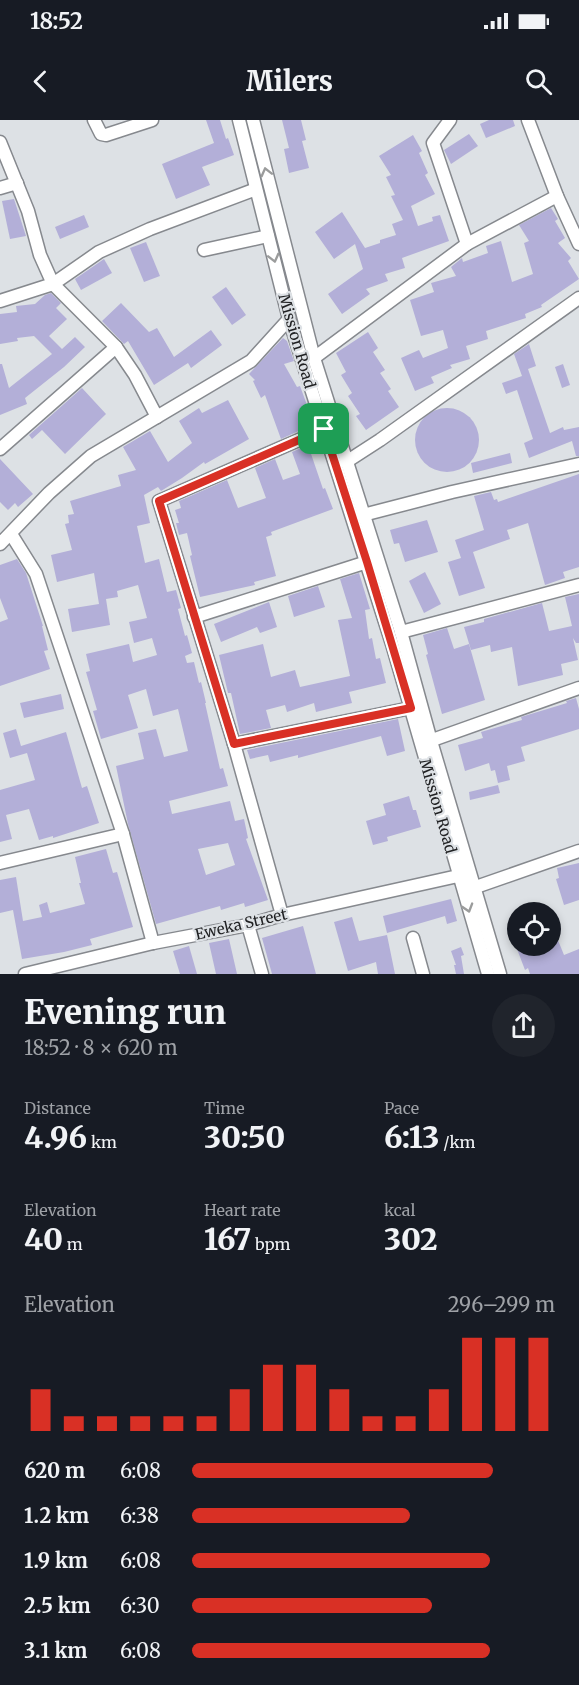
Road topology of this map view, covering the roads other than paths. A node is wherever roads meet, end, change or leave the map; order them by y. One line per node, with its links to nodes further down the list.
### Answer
1 (94, 120): 2 (street)
2 (152, 120)
3 (239, 120): 10 (street, Mission Road)
4 (253, 120): 21 (street, Mission Road, one-way to 4)
5 (450, 120): 14 (street)
6 (528, 120): 11 (street)
7 (0, 142): 8 (street)
8 (17, 183): 9 (street); 16 (street)
9 (0, 188)
10 (256, 189): 13 (street, Mission Road); 16 (street)
11 (557, 196): 12 (street); 14 (street)
12 (577, 235)
13 (268, 236): 15 (street); 19 (street, Mission Road, one-way to 19)
14 (467, 244): 21 (street)
15 (204, 250)
16 (53, 284): 18 (street); 20 (street)
17 (579, 298): 25 (street)
18 (0, 301)
19 (289, 319): 22 (street); 23 (street, Mission Road)
20 (116, 347): 22 (street); 24 (street)
21 (314, 357): 25 (street, Mission Road)
22 (156, 417): 28 (street)
23 (324, 429): 30 (street, Mission Road); 32 (street)
24 (0, 449)
25 (345, 462): 27 (street, Mission Road)
26 (579, 464): 27 (street)
27 (363, 515): 33 (street, Mission Road)
28 (11, 534): 29 (street); 38 (street)
29 (0, 544)
30 (367, 562): 32 (street); 35 (street, Mission Road)
31 (579, 585): 33 (street)
32 (194, 617): 37 (street)
33 (401, 633): 36 (street, Mission Road)
34 (579, 688): 36 (street)
35 (411, 708): 36 (street, Mission Road); 37 (street)
36 (425, 743): 41 (street, Mission Road); 42 (street, Mission Road)
37 (234, 744): 43 (street)
38 (123, 834): 40 (street); 46 (street)
39 (579, 851): 42 (street)
40 (0, 863)
41 (458, 876): 43 (street, Eweka Street); 50 (street, Mission Road, one-way to 50)
42 (473, 888): 51 (street, Mission Road)
43 (282, 915): 44 (street, Eweka Street)
44 (248, 925): 46 (street, Eweka Street); 48 (street)
45 (413, 938): 49 (street)
46 (153, 943): 47 (street, Eweka Street)
47 (25, 974)
48 (262, 974)
49 (423, 974)
50 (488, 974)
51 (500, 974)

